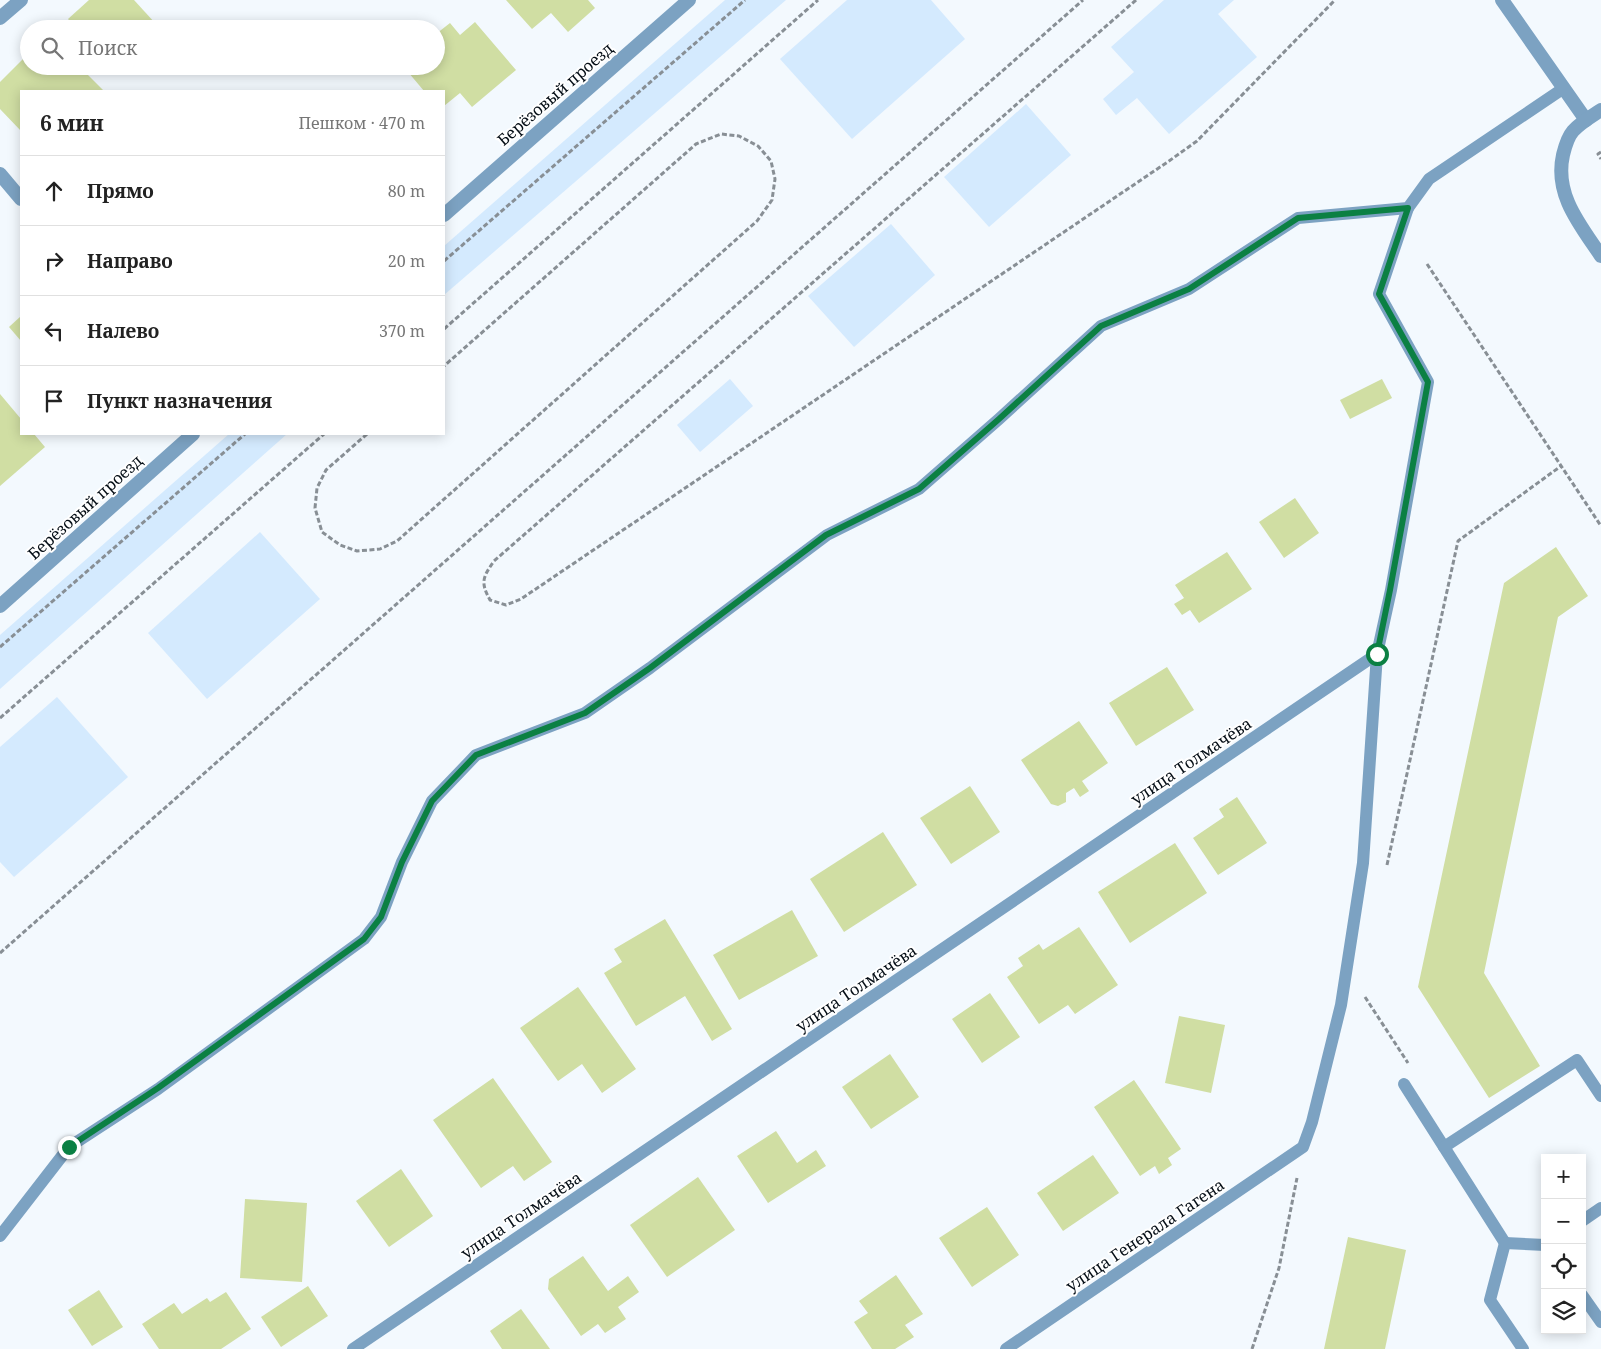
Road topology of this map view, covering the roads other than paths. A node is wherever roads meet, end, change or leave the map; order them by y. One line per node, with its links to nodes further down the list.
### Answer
1 (20, 0): 4 (street)
2 (689, 0): 11 (street, Берёзовый проезд)
3 (1502, 0): 5 (street)
4 (0, 18)
5 (1564, 88): 7 (street); 10 (lane)
6 (1601, 110): 7 (street)
7 (1586, 120): 12 (street)
8 (0, 174): 9 (street)
9 (20, 198)
10 (1408, 208): 15 (lane); 21 (lane)
11 (445, 214)
12 (1601, 256)
13 (192, 435): 14 (street, Берёзовый проезд)
14 (0, 606)
15 (1377, 654): 26 (lane, улица Толмачёва); 27 (lane, улица Генерала Гагена)
16 (1404, 1084): 18 (lane)
17 (1601, 1096): 18 (lane)
18 (1444, 1147): 22 (lane)
19 (1601, 1208): 20 (lane)
20 (1586, 1218)
21 (0, 1236)
22 (1505, 1243): 23 (lane); 28 (lane)
23 (1541, 1245)
24 (1586, 1301): 25 (lane)
25 (1601, 1322)
26 (353, 1349)
27 (1006, 1349)
28 (1523, 1349)

